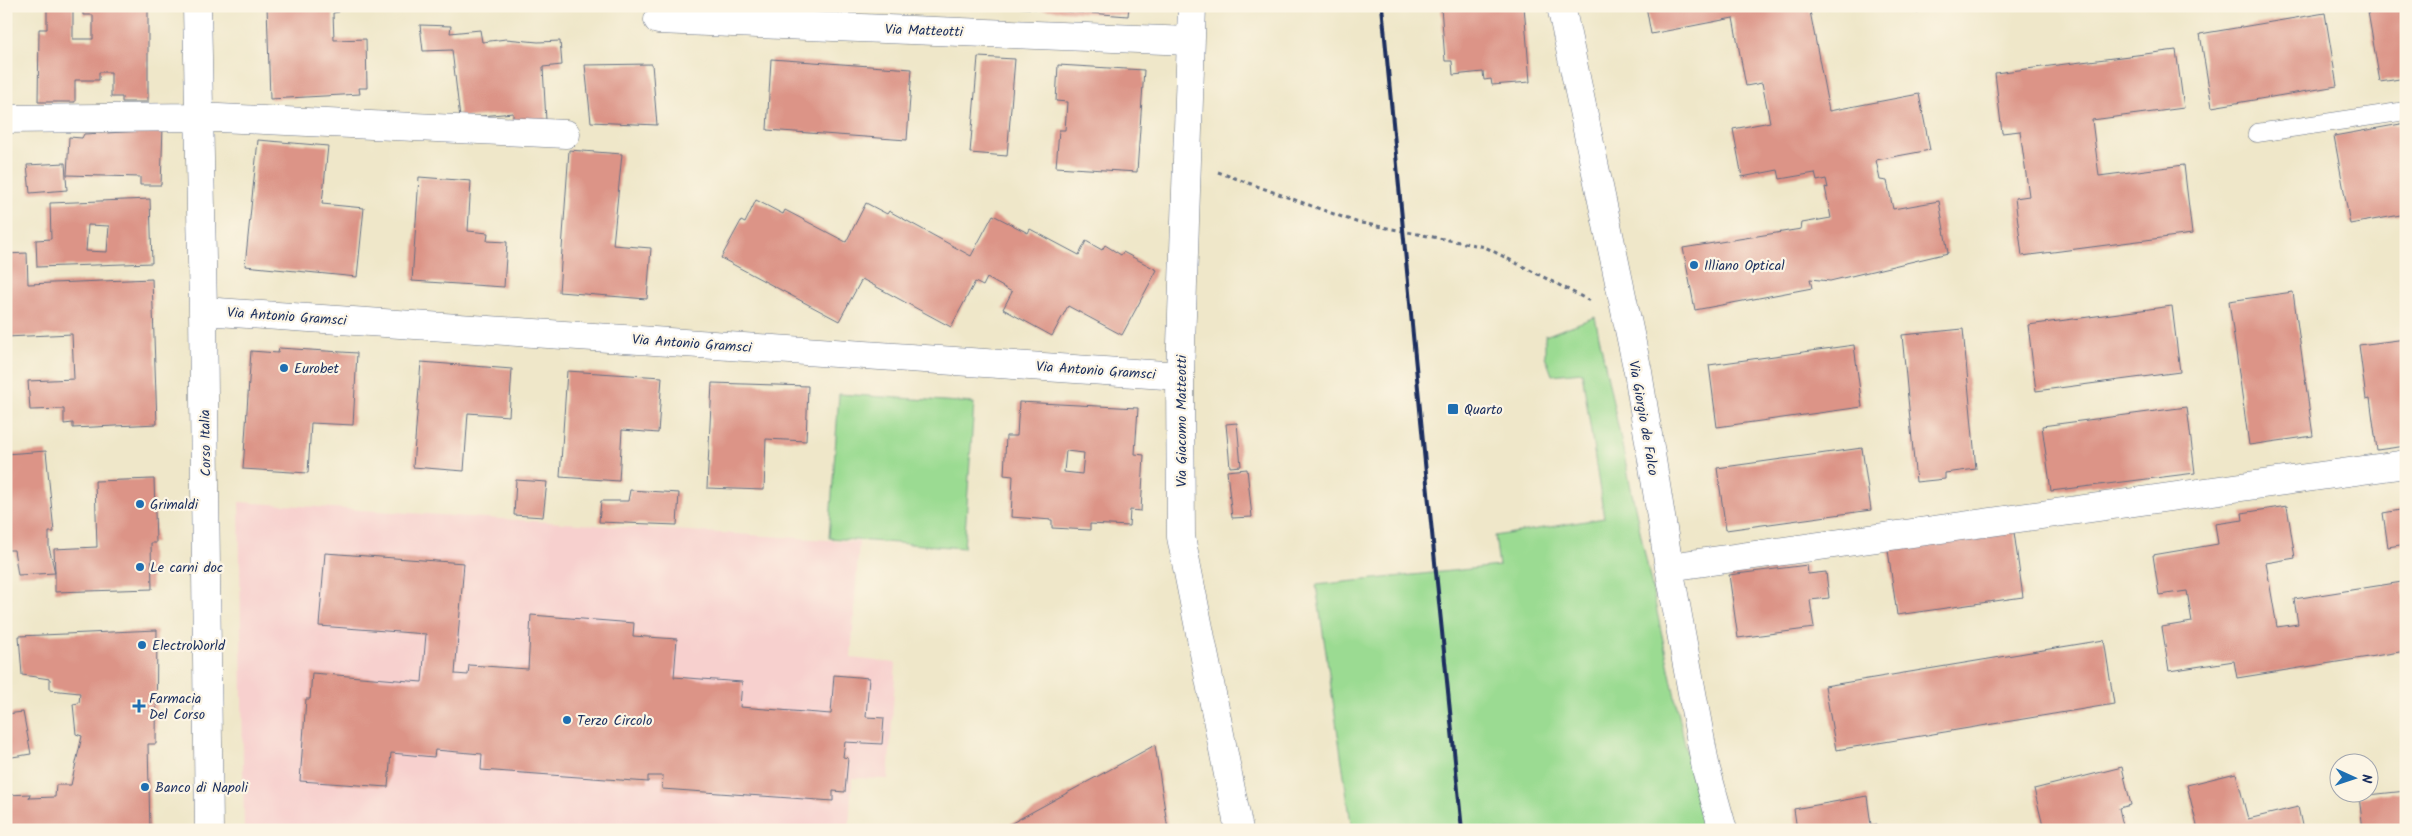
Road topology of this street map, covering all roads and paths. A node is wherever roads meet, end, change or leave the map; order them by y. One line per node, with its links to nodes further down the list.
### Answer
1 (196, 6): 7 (street, Corso Italia)
2 (1192, 6): 5 (street, Via Giacomo Matteotti)
3 (1561, 6): 16 (street, Via Giorgio de Falco)
4 (658, 20): 5 (street, Via Matteotti)
5 (1190, 41): 11 (street, Via Giacomo Matteotti)
6 (2406, 111): 9 (lane)
7 (198, 116): 8 (street); 10 (street); 13 (street, Corso Italia)
8 (6, 119)
9 (2257, 133)
10 (566, 134)
11 (1187, 160): 12 (path); 14 (street, Via Giacomo Matteotti)
12 (1596, 304)
13 (203, 311): 14 (street, Via Antonio Gramsci); 17 (street, Corso Italia)
14 (1180, 376): 18 (street, Via Giacomo Matteotti)
15 (2406, 464): 16 (street)
16 (1669, 567): 19 (street, Via Giorgio de Falco)
17 (209, 830)
18 (1239, 830)
19 (1724, 830)

